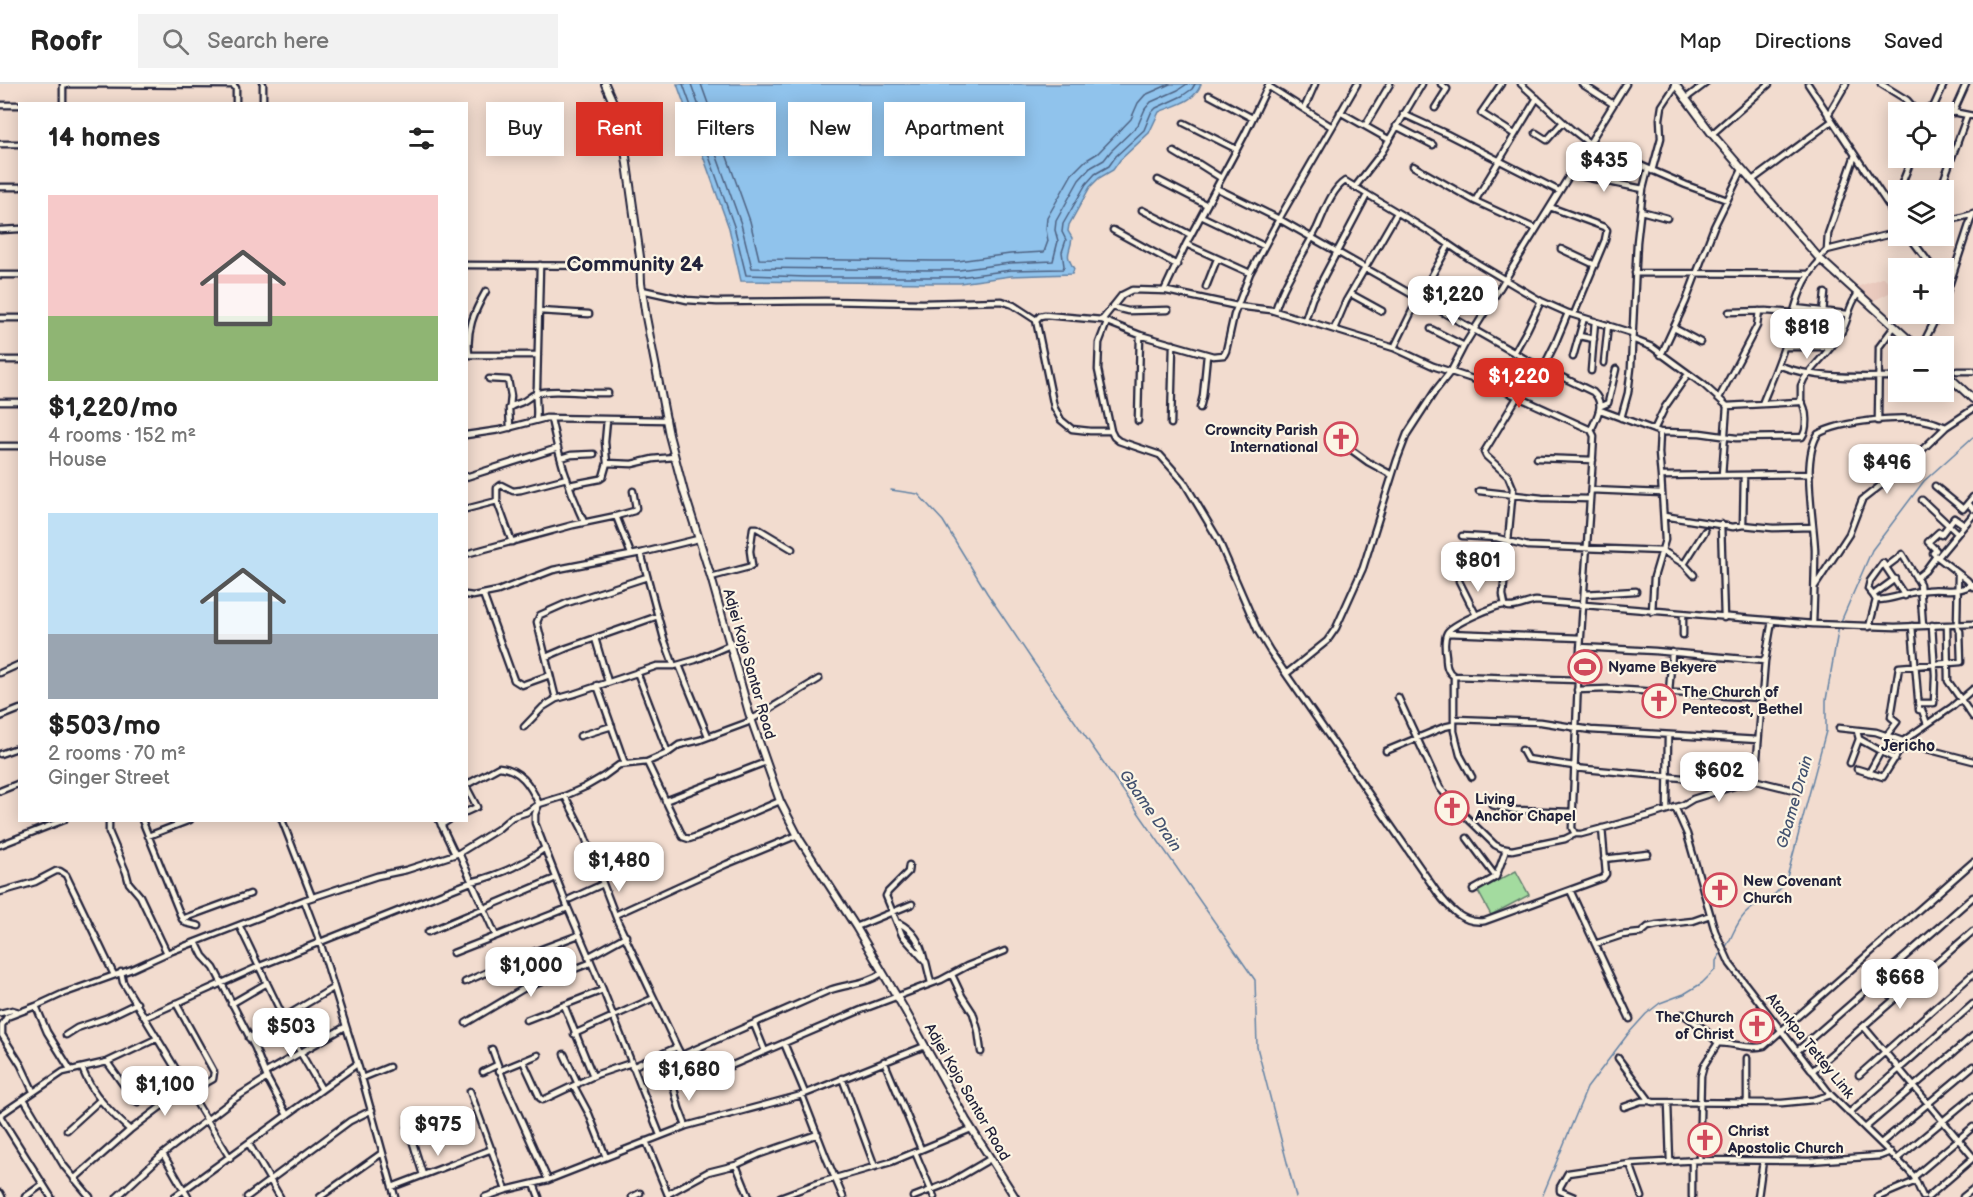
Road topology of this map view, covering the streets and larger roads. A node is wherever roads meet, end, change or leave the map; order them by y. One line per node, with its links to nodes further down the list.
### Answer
1 (63, 84): 2 (street); 26 (street)
2 (163, 84): 27 (street)
3 (263, 84): 28 (street)
4 (605, 84): 108 (street, Adjei Kojo Santor Road)
5 (1315, 84): 35 (street)
6 (1357, 84): 37 (street)
7 (1390, 84): 46 (street)
8 (1422, 84): 39 (street)
9 (1441, 84): 34 (street)
10 (1501, 84): 50 (street)
11 (1521, 84): 24 (street)
12 (1582, 84): 31 (street)
13 (1626, 84): 31 (street)
14 (1675, 84): 25 (street); 62 (street)
15 (1705, 84): 25 (street)
16 (1769, 84): 51 (street)
17 (1808, 84): 40 (street)
18 (1846, 84): 40 (street)
19 (1881, 84): 29 (street)
20 (1944, 84): 30 (street)
21 (1966, 84): 36 (street)
22 (1268, 85): 35 (street); 42 (street)
23 (1209, 95): 42 (street)
24 (1537, 98): 44 (street); 50 (street)
25 (1685, 99): 51 (street)
26 (63, 102)
27 (236, 102)
28 (263, 102)
29 (1909, 102)
30 (1936, 102)
31 (1613, 104): 53 (street)
32 (0, 105): 33 (street)
33 (18, 105)
34 (1435, 108)
35 (1304, 110): 48 (street)
36 (1954, 111)
37 (1340, 112): 46 (street); 48 (street)
38 (1954, 113): 41 (street)
39 (1403, 114): 47 (street); 60 (street)
40 (1828, 115): 43 (street)
41 (1970, 116): 67 (street)
42 (1252, 118): 57 (street)
43 (1832, 121): 59 (street); 68 (street)
44 (1563, 122): 49 (street); 53 (street)
45 (1184, 123): 57 (street)
46 (1365, 126): 52 (street)
47 (1396, 126): 52 (street); 56 (street)
48 (1332, 127): 87 (street)
49 (1536, 133)
50 (1514, 134): 60 (street)
51 (1712, 134): 63 (street)
52 (1388, 139): 71 (street)
53 (1589, 143): 62 (street); 64 (street)
54 (0, 144): 55 (street)
55 (18, 144)
56 (1433, 145)
57 (1236, 149): 65 (street)
58 (1174, 152): 65 (street)
59 (1855, 154): 79 (street); 100 (street)
60 (1498, 160): 74 (street); 77 (street)
61 (1413, 166): 77 (street)
62 (1650, 170): 73 (street); 76 (street)
63 (1742, 170): 68 (street); 76 (street)
64 (1570, 174): 73 (street); 74 (street)
65 (1221, 178): 72 (street)
66 (1158, 180): 78 (street)
67 (1944, 180)
68 (1751, 181): 102 (street)
69 (0, 186): 70 (street)
70 (18, 187)
71 (1355, 187): 75 (street); 95 (street)
72 (1216, 188): 78 (street); 87 (street)
73 (1643, 189): 82 (street)
74 (1559, 191): 80 (street)
75 (1367, 195): 83 (street); 101 (street)
76 (1727, 200): 113 (street)
77 (1475, 201): 89 (street)
78 (1207, 205): 85 (street)
79 (1888, 206)
80 (1550, 207): 89 (street); 107 (street)
81 (1142, 210): 94 (street)
82 (1641, 211): 86 (street); 112 (street)
83 (1397, 213): 97 (street); 109 (street)
84 (1973, 214): 88 (street); 110 (street)
85 (1201, 216): 94 (street); 98 (street)
86 (1667, 218)
87 (1279, 219): 95 (street); 98 (street)
88 (1954, 219)
89 (1536, 229): 117 (street)
90 (0, 230): 91 (street)
91 (18, 230)
92 (1113, 230): 106 (street)
93 (1888, 234): 100 (street)
94 (1191, 235): 96 (street)
95 (1311, 237): 101 (street); 131 (street)
96 (1186, 244): 103 (street); 106 (street)
97 (1449, 245): 117 (street); 125 (street)
98 (1264, 246): 111 (street)
99 (1561, 249): 107 (street)
100 (1827, 250): 102 (street)
101 (1336, 252): 109 (street); 145 (street)
102 (1820, 259): 114 (street); 124 (street)
103 (1217, 260): 111 (street); 118 (street)
104 (468, 265): 105 (street)
105 (540, 265): 108 (street); 130 (street)
106 (1177, 265): 121 (street)
107 (1595, 265): 139 (street)
108 (640, 266): 119 (street, Adjei Kojo Santor Road)
109 (1365, 269): 123 (street); 125 (street)
110 (1954, 272)
111 (1250, 273): 127 (street)
112 (1635, 273): 113 (street); 156 (street)
113 (1696, 273): 114 (street); 150 (street)
114 (1809, 274): 134 (street)
115 (0, 275): 116 (street)
116 (18, 275)
117 (1504, 280): 126 (street); 153 (street)
118 (1206, 287)
119 (642, 290): 144 (street); 206 (street, Adjei Kojo Santor Road)
120 (486, 291): 158 (street)
121 (1164, 291): 127 (street); 128 (street)
122 (1825, 293): 136 (street)
123 (1352, 294): 132 (street); 151 (street)
124 (1858, 294): 140 (street); 149 (street)
125 (1419, 299): 153 (street); 165 (street)
126 (1541, 301): 137 (street); 166 (street)
127 (1237, 306): 131 (street); 167 (street)
128 (1112, 307): 129 (street); 146 (street)
129 (1168, 310)
130 (539, 311): 138 (street); 170 (street)
131 (1275, 311): 145 (street)
132 (1382, 311)
133 (1759, 311): 134 (street); 135 (street); 191 (street)
134 (1794, 311): 136 (street); 163 (street)
135 (1729, 312)
136 (1823, 312): 140 (street)
137 (1568, 313): 139 (street); 176 (street)
138 (589, 314)
139 (1574, 314): 143 (street)
140 (1847, 314): 164 (street)
141 (0, 318): 142 (street)
142 (18, 318)
143 (1584, 318): 147 (street); 155 (street)
144 (1036, 320): 146 (street); 212 (street)
145 (1305, 320): 151 (street)
146 (1104, 321): 154 (street); 212 (street)
147 (1595, 321): 148 (street); 159 (street)
148 (1608, 325): 156 (street); 174 (street)
149 (1894, 327): 157 (street); 184 (street)
150 (1674, 328): 160 (street); 168 (street)
151 (1334, 329): 165 (street)
152 (1431, 329): 162 (street)
153 (1474, 330): 162 (street); 166 (street)
154 (1140, 335): 161 (street); 207 (street)
155 (1579, 336): 159 (street); 171 (street)
156 (1632, 336): 168 (street); 202 (street)
157 (1904, 336)
158 (468, 337)
159 (1594, 339): 179 (street)
160 (1700, 342)
161 (1173, 344): 167 (street); 209 (street)
162 (1464, 346): 178 (street)
163 (1784, 347): 164 (street); 175 (street)
164 (1830, 347): 183 (street)
165 (1394, 348): 178 (street)
166 (1514, 353): 176 (street)
167 (1207, 354): 199 (street)
168 (1661, 354): 182 (street)
169 (468, 355): 170 (street)
170 (538, 355): 189 (street)
171 (1573, 357)
172 (0, 360): 173 (street)
173 (18, 360)
174 (1604, 363)
175 (1778, 365): 183 (street); 196 (street)
176 (1543, 368): 200 (street)
177 (1616, 369): 200 (street)
178 (1451, 371): 190 (street); 229 (street)
179 (1591, 371)
180 (1957, 371): 181 (street)
181 (1973, 371)
182 (1688, 374): 191 (street); 214 (street)
183 (1807, 374): 184 (street); 193 (street)
184 (1879, 377): 185 (street); 208 (street)
185 (1888, 377)
186 (489, 379): 198 (street)
187 (1954, 381): 192 (street)
188 (608, 393): 189 (street)
189 (535, 394): 198 (street); 204 (street)
190 (1518, 396): 213 (street); 241 (street)
191 (1719, 399): 197 (street)
192 (1973, 399)
193 (1801, 401): 196 (street); 217 (street)
194 (0, 402): 195 (street)
195 (18, 402)
196 (1762, 404): 197 (street)
197 (1727, 406): 217 (street)
198 (509, 408): 211 (street)
199 (1200, 408)
200 (1600, 408): 202 (street); 213 (street)
201 (1973, 409): 210 (street)
202 (1621, 418): 214 (street)
203 (551, 419): 204 (street); 205 (street); 221 (street)
204 (536, 420): 211 (street)
205 (607, 420): 206 (street); 227 (street)
206 (667, 420): 223 (street, Adjei Kojo Santor Road)
207 (1138, 421)
208 (1878, 421): 210 (street); 228 (street)
209 (1171, 424)
210 (1946, 427): 281 (street)
211 (510, 428): 216 (street)
212 (1111, 430): 322 (street)
213 (1591, 430): 226 (street)
214 (1654, 430): 215 (street)
215 (1660, 432): 217 (street); 233 (street)
216 (468, 435)
217 (1725, 436): 230 (street)
218 (1335, 438): 229 (street)
219 (0, 446): 220 (street)
220 (18, 446)
221 (558, 448): 224 (street); 232 (street)
222 (594, 454): 224 (street)
223 (674, 457): 227 (street); 261 (street, Adjei Kojo Santor Road)
224 (561, 458): 234 (street)
225 (1538, 458): 226 (street)
226 (1593, 460): 237 (street)
227 (607, 463): 235 (street)
228 (1810, 474): 231 (street); 257 (street)
229 (1392, 475): 322 (street)
230 (1722, 475): 231 (street); 233 (street)
231 (1744, 475): 254 (street)
232 (468, 476)
233 (1661, 476): 240 (street)
234 (567, 478): 235 (street); 245 (street)
235 (569, 485): 252 (street)
236 (1935, 486): 246 (street)
237 (1591, 490): 240 (street); 243 (street)
238 (633, 491): 250 (street)
239 (1479, 491): 241 (street)
240 (1662, 493): 251 (street)
241 (1513, 495): 243 (street); 262 (street)
242 (1973, 497): 246 (street)
243 (1590, 499): 264 (street)
244 (1922, 500): 255 (street)
245 (496, 501): 247 (street); 263 (street)
246 (1968, 503): 248 (street)
247 (468, 508)
248 (1973, 509)
249 (1973, 515): 256 (street)
250 (616, 516): 252 (street); 269 (street)
251 (1664, 516): 253 (street); 266 (street)
252 (584, 522): 263 (street)
253 (1721, 524): 254 (street); 296 (street)
254 (1743, 525): 257 (street)
255 (1949, 525): 256 (street); 259 (street); 270 (street)
256 (1964, 525): 259 (street)
257 (1812, 526): 281 (street)
258 (1706, 531): 271 (street)
259 (1958, 533): 270 (street)
260 (1462, 536): 262 (street)
261 (698, 538): 268 (street); 276 (street, Adjei Kojo Santor Road)
262 (1509, 541): 264 (street); 290 (street)
263 (512, 542): 267 (street)
264 (1587, 548): 266 (street); 286 (street)
265 (792, 549): 276 (street)
266 (1663, 551): 271 (street); 292 (street)
267 (468, 553)
268 (640, 553): 269 (street); 275 (street)
269 (631, 554): 285 (street)
270 (1937, 557): 273 (street); 277 (street)
271 (1684, 564): 274 (street)
272 (1886, 567): 277 (street); 278 (street); 289 (street)
273 (1958, 574): 280 (street); 282 (street)
274 (1694, 575)
275 (647, 577): 295 (street); 313 (street)
276 (711, 577): 310 (street, Adjei Kojo Santor Road)
277 (1916, 578): 284 (street)
278 (1895, 579): 288 (street); 289 (street)
279 (1459, 581): 293 (street)
280 (1973, 585): 282 (street)
281 (1815, 586): 298 (street)
282 (1958, 590): 284 (street); 299 (street)
283 (1636, 591): 286 (street)
284 (1921, 591): 288 (street); 304 (street)
285 (483, 594): 287 (street); 323 (street)
286 (1584, 594): 291 (street)
287 (468, 595)
288 (1905, 596): 289 (street)
289 (1874, 597): 305 (street)
290 (1505, 605): 291 (street); 293 (street)
291 (1583, 605): 292 (street); 309 (street)
292 (1653, 612): 294 (street)
293 (1476, 615): 306 (street)
294 (1683, 615): 296 (street); 307 (street)
295 (658, 616): 308 (street); 318 (street)
296 (1724, 618): 297 (street)
297 (1772, 621): 298 (street); 314 (street)
298 (1813, 624): 305 (street)
299 (1957, 624): 300 (street); 302 (street); 316 (street)
300 (1973, 624)
301 (1932, 625): 302 (street); 304 (street); 315 (street)
302 (1947, 625): 316 (street)
303 (1912, 626): 304 (street); 305 (street); 319 (street)
304 (1923, 626)
305 (1869, 627)
306 (1447, 633): 309 (street); 324 (street)
307 (1683, 635)
308 (596, 638): 313 (street); 327 (street)
309 (1581, 638): 311 (street)
310 (730, 645): 318 (street); 340 (street, Adjei Kojo Santor Road)
311 (1580, 646): 312 (street); 326 (street)
312 (1672, 652): 314 (street); 331 (street)
313 (546, 657): 323 (street)
314 (1764, 661): 333 (street)
315 (1934, 664): 316 (street); 319 (street); 336 (street)
316 (1947, 664): 335 (street)
317 (18, 665): 321 (street)
318 (677, 665): 320 (street); 350 (street)
319 (1916, 665): 336 (street); 348 (street)
320 (637, 672): 327 (street); 360 (street)
321 (0, 673)
322 (1286, 674): 413 (street)
323 (550, 675): 334 (street)
324 (1454, 676): 326 (street); 341 (street)
325 (819, 679): 340 (street)
326 (1578, 680): 330 (street)
327 (608, 682): 328 (street)
328 (597, 685): 334 (street); 343 (street)
329 (1973, 688): 335 (street)
330 (1577, 690): 331 (street); 345 (street)
331 (1669, 693): 333 (street)
332 (1398, 697): 352 (street)
333 (1761, 698): 354 (street)
334 (556, 699): 344 (street)
335 (1962, 700): 338 (street); 342 (street)
336 (1918, 703): 342 (street)
337 (18, 710): 339 (street)
338 (1972, 714)
339 (0, 717)
340 (751, 720): 350 (street); 365 (street, Adjei Kojo Santor Road)
341 (1454, 722): 345 (street); 352 (street); 371 (street)
342 (1927, 724): 355 (street)
343 (612, 726): 349 (street); 367 (street)
344 (524, 727)
345 (1575, 728): 351 (street); 368 (street)
346 (1839, 728): 347 (street)
347 (1857, 731): 348 (street); 353 (street)
348 (1887, 735): 355 (street)
349 (580, 736)
350 (708, 736): 360 (street)
351 (1668, 736): 354 (street); 372 (street)
352 (1416, 739): 358 (street); 402 (street)
353 (1859, 739): 359 (street); 366 (street)
354 (1758, 740): 373 (street)
355 (1904, 741): 362 (street); 363 (street)
356 (18, 748): 361 (street)
357 (1522, 750): 368 (street)
358 (1386, 751)
359 (1881, 751): 362 (street); 370 (street)
360 (668, 753): 364 (street)
361 (0, 754)
362 (1895, 759): 370 (street)
363 (1972, 759)
364 (647, 762): 367 (street); 381 (street)
365 (766, 762): 381 (street); 382 (street, Adjei Kojo Santor Road)
366 (1850, 763)
367 (625, 764): 380 (street)
368 (1574, 767): 372 (street); 388 (street)
369 (1857, 769): 370 (street)
370 (1869, 773)
371 (1472, 777)
372 (1667, 777): 376 (street); 386 (street)
373 (1753, 780): 376 (street); 379 (street)
374 (18, 784): 378 (street)
375 (468, 785): 383 (street)
376 (1739, 785): 385 (street)
377 (468, 790): 387 (street)
378 (0, 791)
379 (1798, 791)
380 (564, 796): 383 (street); 411 (street)
381 (665, 801): 382 (street)
382 (780, 801): 397 (street, Adjei Kojo Santor Road)
383 (539, 804): 401 (street); 403 (street)
384 (1492, 806): 388 (street)
385 (1674, 807): 386 (street); 425 (street, Atankpa Tettey Link)
386 (1667, 810): 395 (street)
387 (468, 811)
388 (1573, 812): 396 (street)
389 (59, 822): 400 (street)
390 (109, 822): 440 (street)
391 (143, 822): 398 (street)
392 (185, 822): 398 (street)
393 (283, 822): 416 (street)
394 (440, 823): 403 (street)
395 (1602, 828): 396 (street); 405 (street)
396 (1575, 834): 402 (street)
397 (798, 835): 424 (street); 430 (street, Adjei Kojo Santor Road)
398 (148, 836): 426 (street)
399 (1467, 838): 408 (street)
400 (0, 845)
401 (545, 848): 409 (street); 410 (street)
402 (1506, 849): 408 (street)
403 (457, 853): 410 (street); 416 (street)
404 (1648, 854): 405 (street)
405 (1604, 859): 413 (street)
406 (1973, 862): 476 (street)
407 (909, 865): 423 (street)
408 (1496, 877): 412 (street)
409 (556, 878): 421 (street); 422 (street)
410 (471, 882): 422 (street); 437 (street)
411 (603, 884): 418 (street); 424 (street)
412 (1473, 890)
413 (1570, 890): 438 (street)
414 (0, 892): 448 (street)
415 (250, 894): 426 (street)
416 (312, 897): 419 (street)
417 (1973, 897): 488 (street)
418 (570, 899)
419 (304, 900): 428 (street); 437 (street)
420 (912, 904): 423 (street)
421 (568, 908): 433 (street); 434 (street)
422 (483, 909): 432 (street); 434 (street)
423 (893, 914): 427 (street); 430 (street)
424 (615, 915): 435 (street)
425 (1710, 915): 438 (street); 476 (street, Atankpa Tettey Link)
426 (182, 919): 429 (street)
427 (898, 923): 442 (street); 442 (street)
428 (239, 925): 436 (street); 444 (street)
429 (199, 926)
430 (856, 927): 446 (street, Adjei Kojo Santor Road)
431 (1973, 931): 475 (street)
432 (428, 932)
433 (579, 935): 443 (street); 450 (street)
434 (496, 936): 441 (street)
435 (626, 936): 443 (street); 457 (street)
436 (196, 942): 440 (street); 451 (street)
437 (320, 942): 444 (street); 454 (street)
438 (1595, 944): 470 (street)
439 (1005, 951): 449 (street)
440 (167, 953): 445 (street)
441 (453, 953)
442 (924, 958): 453 (street)
443 (589, 960): 455 (street); 472 (street)
444 (260, 966): 451 (street); 452 (street)
445 (120, 972): 448 (street); 458 (street)
446 (882, 973): 456 (street, Adjei Kojo Santor Road); 473 (street)
447 (1973, 974): 489 (street)
448 (114, 975): 463 (street)
449 (952, 975): 453 (street); 491 (street)
450 (465, 982)
451 (221, 983): 459 (street); 460 (street)
452 (267, 983): 460 (street); 469 (street)
453 (931, 983): 456 (street)
454 (333, 988): 469 (street); 474 (street)
455 (603, 990): 462 (street); 468 (street)
456 (897, 996): 482 (street); 484 (street, Adjei Kojo Santor Road)
457 (654, 998): 468 (street); 485 (street)
458 (136, 1003): 467 (street); 478 (street)
459 (176, 1003): 467 (street); 520 (street)
460 (231, 1004): 481 (street)
461 (1973, 1004): 506 (street)
462 (564, 1005): 471 (street); 477 (street)
463 (36, 1006): 464 (street); 507 (street)
464 (20, 1012): 465 (street); 521 (street)
465 (0, 1013)
466 (1683, 1014): 483 (street)
467 (146, 1017): 480 (street)
468 (613, 1017): 477 (street); 501 (street)
469 (285, 1018): 481 (street); 490 (street)
470 (1630, 1019)
471 (526, 1020)
472 (466, 1023)
473 (754, 1024): 487 (street); 494 (street)
474 (345, 1027): 490 (street); 500 (street)
475 (1864, 1027): 489 (street); 509 (street)
476 (1780, 1030): 483 (street); 488 (street, Atankpa Tettey Link)
477 (574, 1034): 513 (street)
478 (66, 1035)
479 (1973, 1036): 518 (street)
480 (158, 1038): 499 (street); 508 (street)
481 (249, 1038): 512 (street)
482 (784, 1043): 487 (street); 523 (street)
483 (1718, 1043): 530 (street)
484 (925, 1046): 498 (street); 544 (street, Adjei Kojo Santor Road)
485 (677, 1047): 494 (street); 501 (street)
486 (492, 1048): 505 (street)
487 (765, 1051): 494 (street)
488 (1797, 1051): 509 (street, Atankpa Tettey Link)
489 (1885, 1051): 506 (street); 511 (street)
490 (300, 1052): 512 (street); 519 (street)
491 (981, 1052)
492 (564, 1053): 516 (street)
493 (538, 1055): 497 (street)
494 (682, 1055)
495 (1618, 1058): 528 (street)
496 (1747, 1058): 531 (street)
497 (523, 1061): 505 (street); 516 (street)
498 (884, 1061): 515 (street); 554 (street)
499 (107, 1062): 504 (street); 508 (street)
500 (357, 1064): 514 (street); 519 (street)
501 (631, 1065): 513 (street); 548 (street)
502 (1973, 1066): 532 (street)
503 (389, 1067): 514 (street)
504 (82, 1068): 507 (street); 527 (street)
505 (498, 1068): 510 (street); 575 (street)
506 (1900, 1068): 518 (street); 535 (street)
507 (70, 1070): 521 (street)
508 (177, 1071): 520 (street)
509 (1812, 1071): 524 (street, Atankpa Tettey Link)
510 (483, 1072)
511 (1859, 1075)
512 (266, 1076): 537 (street); 538 (street)
513 (593, 1076): 516 (street)
514 (362, 1078): 534 (street)
515 (842, 1078): 523 (street); 569 (street)
516 (576, 1085): 558 (street)
517 (673, 1085): 540 (street)
518 (1915, 1086): 532 (street); 543 (street)
519 (321, 1088): 537 (street)
520 (189, 1089): 538 (street); 546 (street)
521 (33, 1091): 526 (street)
522 (470, 1091): 553 (street)
523 (804, 1094): 540 (street); 547 (street)
524 (1831, 1095): 531 (street); 535 (street, Atankpa Tettey Link)
525 (1973, 1096): 539 (street)
526 (24, 1099): 536 (street); 571 (street)
527 (100, 1100): 545 (street); 546 (street)
528 (1650, 1101): 529 (street); 533 (street)
529 (1668, 1103): 530 (street); 566 (street)
530 (1699, 1103): 531 (street); 564 (street)
531 (1747, 1103)
532 (1929, 1104): 539 (street); 551 (street)
533 (1624, 1107)
534 (372, 1110): 556 (street); 574 (street)
535 (1850, 1113): 543 (street, Atankpa Tettey Link)
536 (0, 1115): 576 (street)
537 (287, 1115): 552 (street)
538 (207, 1121): 557 (street); 560 (street)
539 (1944, 1121): 549 (street); 562 (street)
540 (686, 1126): 548 (street)
541 (408, 1127): 570 (street)
542 (1973, 1127): 549 (street)
543 (1865, 1128): 551 (street, Atankpa Tettey Link)
544 (971, 1129): 554 (street); 561 (street, Adjei Kojo Santor Road)
545 (67, 1130)
546 (130, 1130): 571 (street)
547 (818, 1134): 568 (street); 572 (street)
548 (660, 1135): 550 (street)
549 (1959, 1140): 559 (street); 573 (street)
550 (646, 1141): 558 (street); 585 (street)
551 (1881, 1143): 555 (street, Atankpa Tettey Link)
552 (249, 1144): 560 (street); 574 (street)
553 (492, 1149): 570 (street); 581 (street)
554 (918, 1150): 569 (street); 582 (street)
555 (1891, 1152): 562 (street, Atankpa Tettey Link); 565 (street)
556 (382, 1153): 578 (street); 594 (street)
557 (162, 1154): 580 (street); 589 (street)
558 (606, 1157): 575 (street)
559 (1973, 1157): 609 (street)
560 (230, 1158): 580 (street)
561 (990, 1159): 582 (street); 603 (street, Adjei Kojo Santor Road)
562 (1897, 1159): 573 (street, Atankpa Tettey Link)
563 (1692, 1161): 564 (street); 566 (street); 606 (street)
564 (1699, 1161): 565 (street)
565 (1763, 1161): 607 (street)
566 (1670, 1162): 567 (street)
567 (1630, 1164): 604 (street); 605 (street)
568 (736, 1165): 585 (street); 598 (street)
569 (875, 1167): 572 (street)
570 (423, 1175): 578 (street)
571 (74, 1179): 588 (street)
572 (836, 1179): 599 (street); 600 (street)
573 (1915, 1179): 608 (street); 609 (street, Atankpa Tettey Link)
574 (269, 1180): 592 (street); 593 (street)
575 (548, 1180): 577 (street)
576 (43, 1184): 586 (street); 587 (street)
577 (534, 1184): 581 (street); 596 (street)
578 (392, 1187): 584 (street)
579 (1973, 1189): 610 (street)
580 (184, 1190): 590 (street); 591 (street)
581 (506, 1190): 595 (street)
582 (931, 1190): 601 (street); 602 (street)
583 (640, 1193): 597 (street)
584 (393, 1196)
585 (669, 1196)
586 (25, 1197)
587 (51, 1197)
588 (90, 1197)
589 (117, 1197)
590 (174, 1197)
591 (188, 1197)
592 (247, 1197)
593 (280, 1197)
594 (321, 1197)
595 (485, 1197)
596 (539, 1197)
597 (632, 1197)
598 (749, 1197)
599 (780, 1197)
600 (843, 1197)
601 (913, 1197)
602 (934, 1197)
603 (1015, 1197)
604 (1574, 1197)
605 (1642, 1197)
606 (1692, 1197)
607 (1758, 1197)
608 (1878, 1197)
609 (1926, 1197)
610 (1963, 1197)

